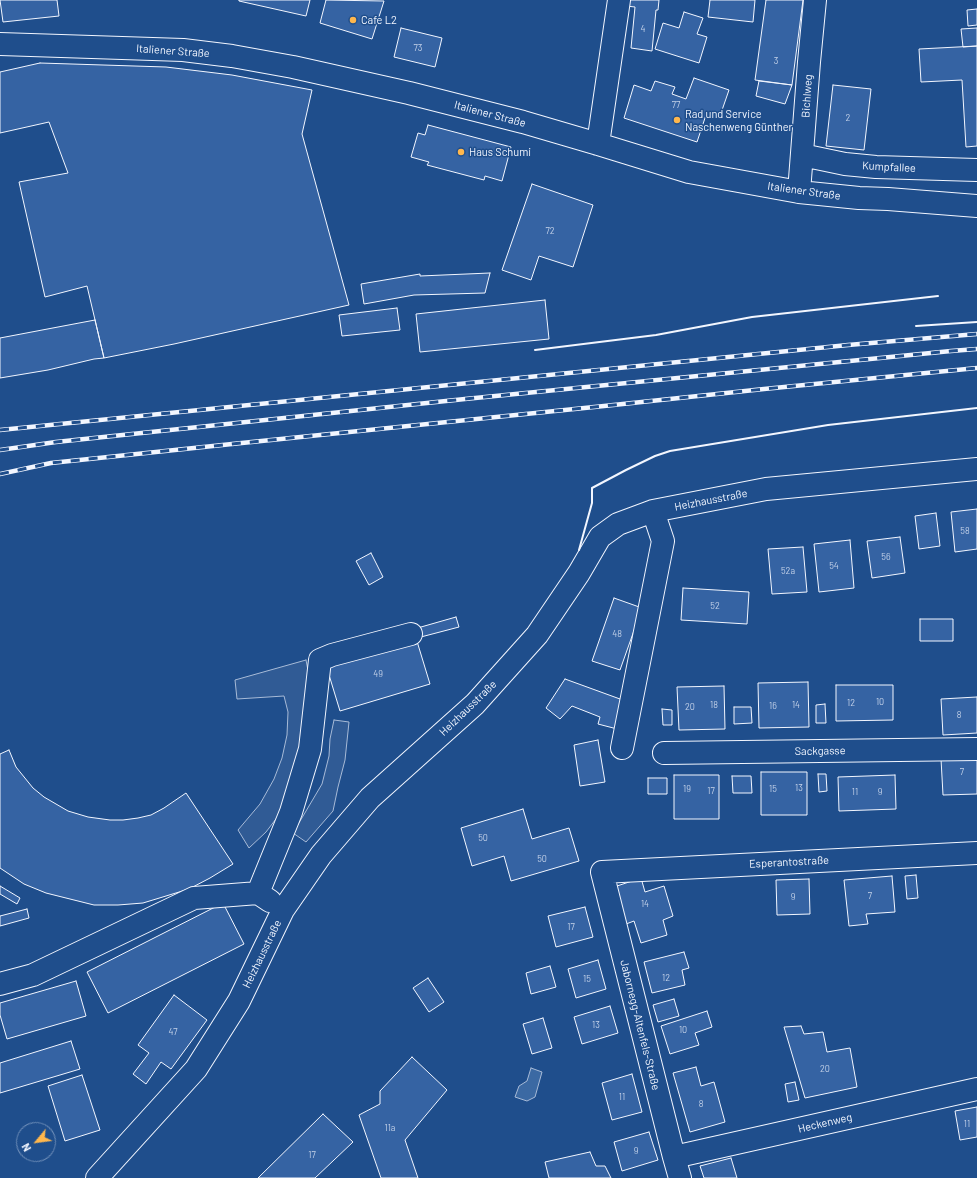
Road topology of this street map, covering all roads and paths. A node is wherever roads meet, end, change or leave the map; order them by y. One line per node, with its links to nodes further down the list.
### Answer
1 (619, 0): 4 (street)
2 (815, 0): 5 (street, Bichlweg)
3 (0, 44): 4 (street, Italiener Straße)
4 (598, 144): 7 (street, Italiener Straße)
5 (802, 155): 6 (street, Kumpfallee); 7 (street, Bichlweg)
6 (977, 170)
7 (799, 192): 8 (street, Italiener Straße)
8 (977, 206)
9 (977, 469): 10 (street, Heizhausstraße)
10 (653, 511): 12 (street); 18 (street, Heizhausstraße)
11 (411, 634): 17 (street)
12 (622, 748)
13 (977, 749): 14 (street, Sackgasse)
14 (664, 753)
15 (977, 853): 16 (street, Esperantostraße)
16 (602, 872): 21 (street, Jabornegg-Altenfels-Straße)
17 (258, 893): 18 (street); 19 (street)
18 (283, 910): 22 (street, Heizhausstraße)
19 (0, 984)
20 (977, 1089): 21 (street, Heckenweg)
21 (674, 1157): 23 (street, Jabornegg-Altenfels-Straße)
22 (97, 1178)
23 (680, 1178)

